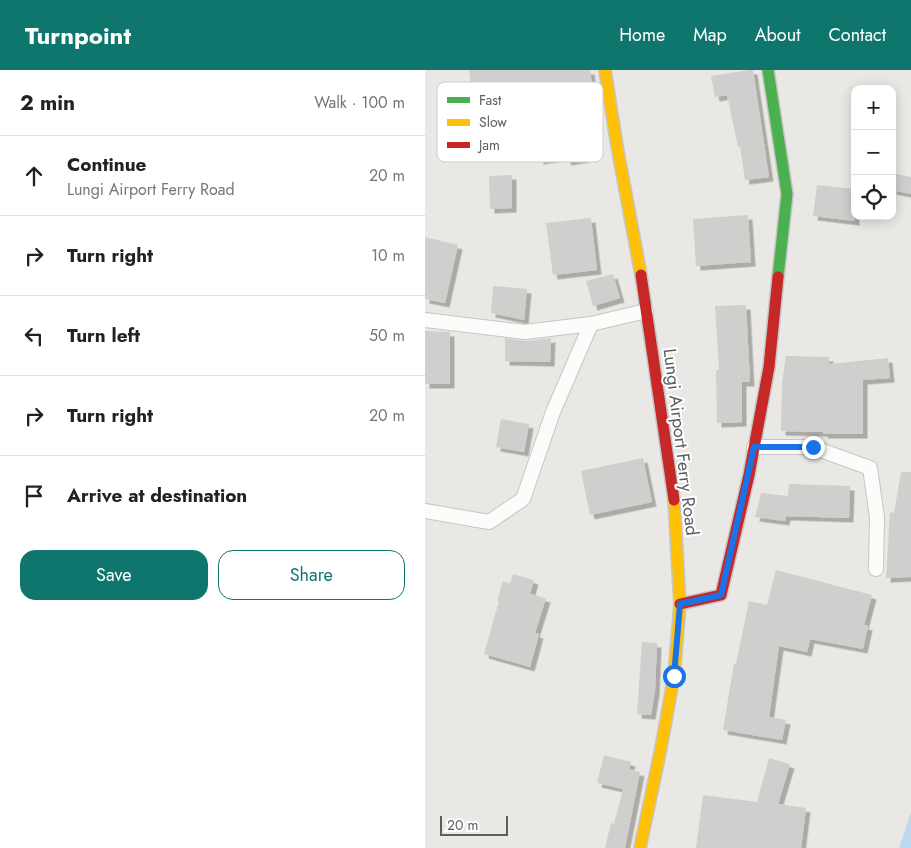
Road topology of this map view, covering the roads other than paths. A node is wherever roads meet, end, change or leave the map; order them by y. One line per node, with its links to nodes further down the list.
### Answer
1 (605, 70): 3 (main road, Lungi Airport Ferry Road)
2 (768, 70): 6 (main road)
3 (646, 310): 5 (lane); 9 (main road, Lungi Airport Ferry Road)
4 (425, 320): 5 (lane)
5 (591, 324): 7 (lane)
6 (754, 447): 8 (lane); 9 (main road)
7 (425, 512)
8 (875, 569)
9 (680, 604): 10 (main road, Lungi Airport Ferry Road)
10 (640, 848)

